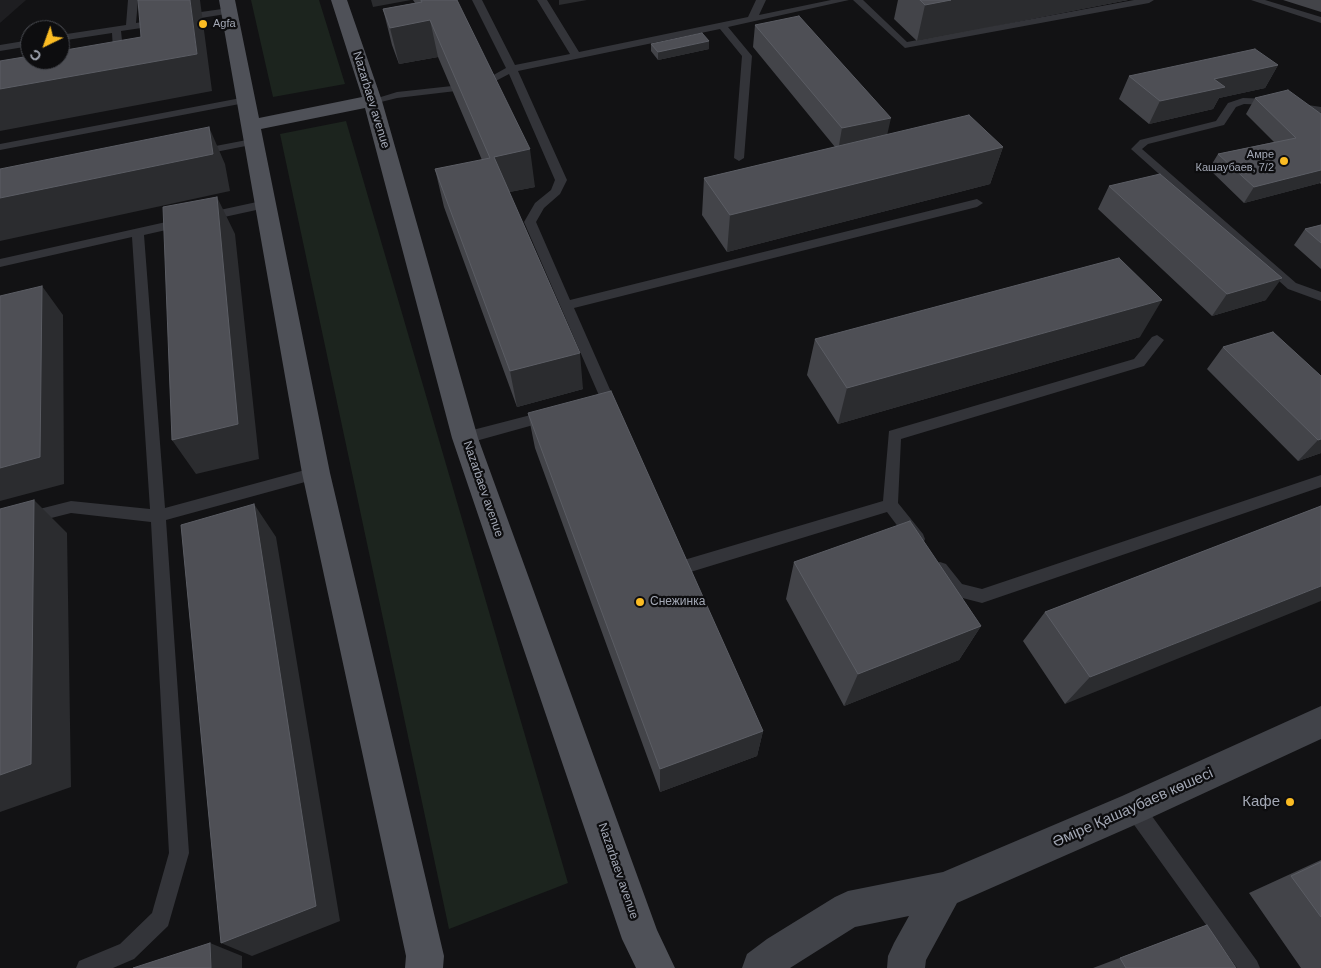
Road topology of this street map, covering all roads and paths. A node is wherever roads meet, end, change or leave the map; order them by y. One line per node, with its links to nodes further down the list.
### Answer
1 (133, 0): 16 (lane)
2 (339, 0): 26 (main road, Nazarbaev avenue)
3 (477, 0): 23 (lane)
4 (542, 0): 21 (lane)
5 (761, 0): 12 (lane)
6 (844, 0): 12 (lane)
7 (858, 0): 8 (lane)
8 (1149, 0)
9 (1256, 0): 13 (lane)
10 (228, 6): 11 (lane); 28 (main road)
11 (201, 16)
12 (752, 18): 15 (lane)
13 (1321, 20)
14 (155, 23): 16 (lane)
15 (721, 24): 21 (lane); 31 (lane)
16 (131, 26): 17 (lane)
17 (116, 29): 18 (lane); 22 (lane)
18 (70, 36)
19 (20, 45): 20 (lane)
20 (0, 48)
21 (576, 56): 23 (lane)
22 (110, 67)
23 (512, 69): 24 (lane); 37 (lane)
24 (486, 82)
25 (452, 89): 26 (lane)
26 (373, 101): 28 (main road); 41 (main road, Nazarbaev avenue)
27 (1321, 110): 36 (lane)
28 (250, 122): 29 (lane); 30 (lane); 33 (main road)
29 (0, 147)
30 (191, 154)
31 (739, 158)
32 (977, 203): 37 (lane)
33 (266, 204): 34 (lane); 42 (main road)
34 (138, 232): 35 (lane); 45 (lane)
35 (0, 263)
36 (1321, 297)
37 (565, 306): 40 (lane)
38 (1157, 340): 44 (lane)
39 (561, 412): 41 (lane)
40 (619, 425)
41 (465, 438): 53 (main road, Nazarbaev avenue)
42 (316, 472): 45 (lane); 52 (main road)
43 (1321, 481): 44 (lane)
44 (890, 505): 47 (lane)
45 (158, 516): 46 (lane); 51 (lane)
46 (0, 525)
47 (684, 567)
48 (1321, 722): 49 (street, Әміре Қашаубаев көшесі)
49 (1134, 808): 50 (street, Әміре Қашаубаев көшесі); 56 (lane)
50 (944, 890): 54 (street, Әміре Қашаубаев көшесі); 55 (street)
51 (86, 968)
52 (424, 968)
53 (656, 968)
54 (761, 968)
55 (906, 968)
56 (1250, 968)

